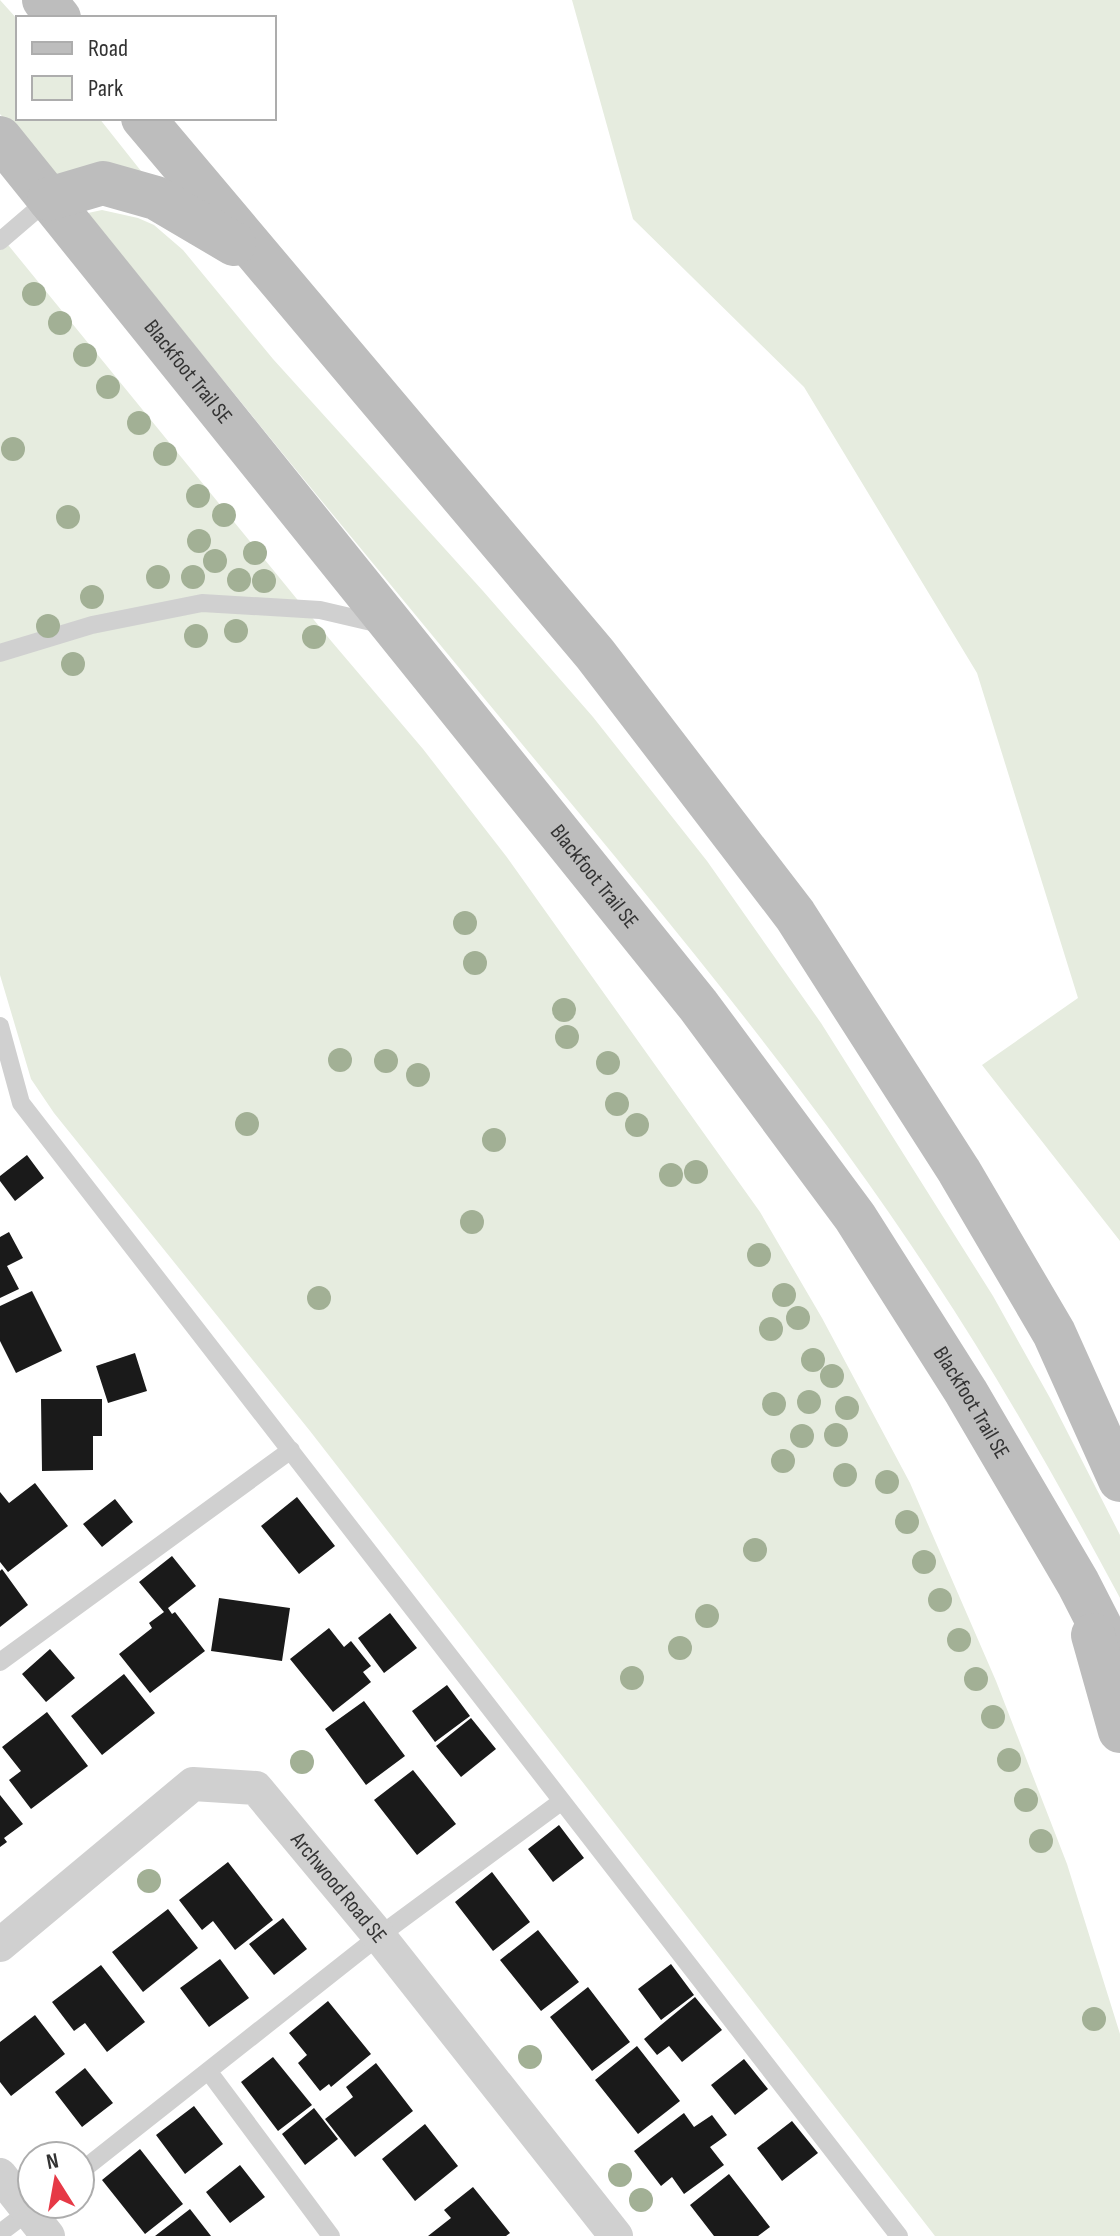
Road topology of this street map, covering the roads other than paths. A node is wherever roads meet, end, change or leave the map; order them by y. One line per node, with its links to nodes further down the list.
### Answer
1 (44, 0): 2 (main road)
2 (57, 16)
3 (145, 120): 7 (main road)
4 (0, 138): 5 (main road, Blackfoot Trail SE)
5 (49, 199): 6 (lane); 7 (main road); 8 (main road, Blackfoot Trail SE)
6 (0, 241)
7 (265, 263): 12 (main road)
8 (395, 628): 9 (lane); 13 (main road, Blackfoot Trail SE)
9 (0, 653)
10 (0, 1026): 11 (lane)
11 (291, 1450): 14 (lane); 17 (lane)
12 (1120, 1480)
13 (1078, 1583): 15 (main road, Blackfoot Trail SE); 16 (main road)
14 (0, 1662)
15 (1120, 1665)
16 (1120, 1731)
17 (562, 1801): 18 (lane); 28 (lane)
18 (379, 1936): 19 (street, Archwood Road SE); 20 (lane); 27 (street, Archwood Road SE)
19 (0, 1945)
20 (209, 2072): 21 (lane); 26 (lane)
21 (96, 2160)
22 (0, 2175): 23 (street)
23 (16, 2193)
24 (31, 2220): 25 (lane)
25 (0, 2233)
26 (331, 2236)
27 (616, 2236)
28 (899, 2236)

